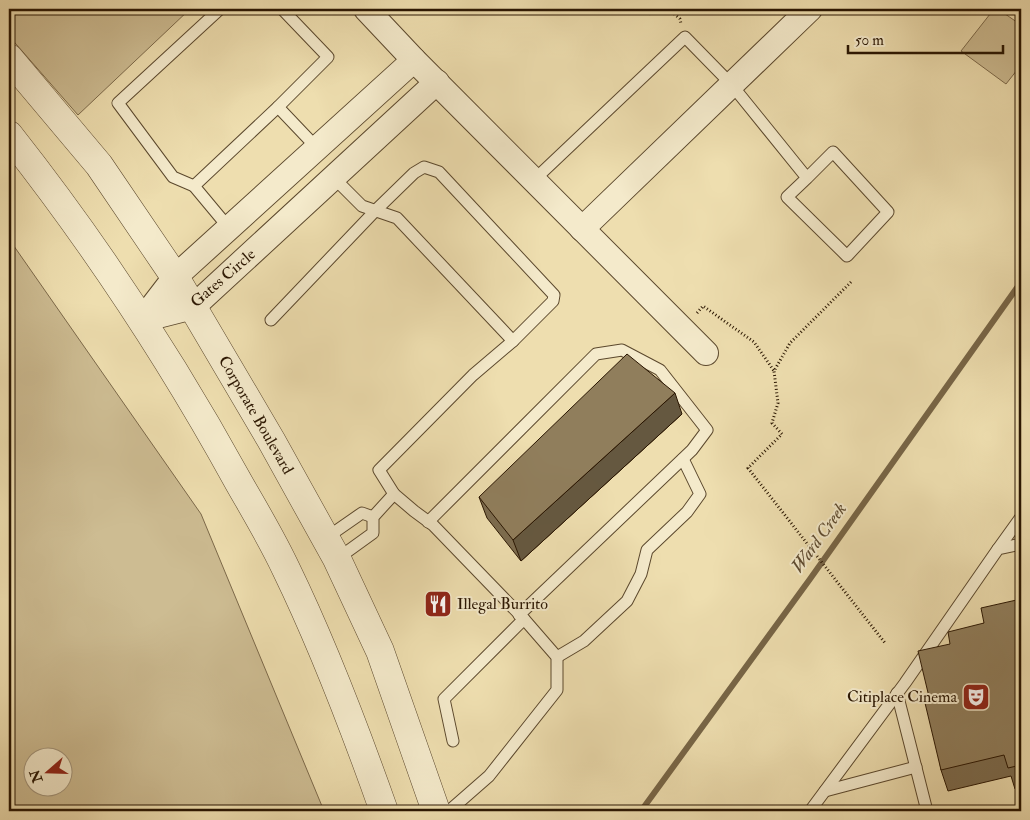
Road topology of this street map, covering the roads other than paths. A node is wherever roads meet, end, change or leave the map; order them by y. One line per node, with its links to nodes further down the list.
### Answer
1 (220, 9): 15 (lane)
2 (282, 9): 9 (lane)
3 (366, 9): 6 (street)
4 (810, 9): 8 (street)
5 (9, 58): 19 (street, Corporate Boulevard)
6 (414, 60): 7 (street); 11 (street, Gates Circle)
7 (437, 82): 12 (street, Gates Circle); 14 (street)
8 (730, 84): 13 (lane); 14 (lane); 18 (street)
9 (278, 107): 11 (lane); 15 (lane)
10 (9, 135): 21 (street)
11 (317, 148): 17 (street, Gates Circle)
12 (334, 177): 16 (lane); 20 (street, Gates Circle)
13 (807, 178): 13 (lane)
14 (534, 180): 18 (street)
15 (194, 186): 17 (lane)
16 (376, 210): 22 (lane); 23 (lane); 23 (lane)
17 (229, 228): 19 (street, Gates Circle)
18 (582, 229): 24 (street)
19 (175, 277): 20 (street, Corporate Boulevard); 21 (street, Gates Circle)
20 (193, 307): 21 (street, Gates Circle); 31 (street, Corporate Boulevard)
21 (142, 320): 39 (street)
22 (271, 320)
23 (513, 340): 26 (lane)
24 (706, 353)
25 (683, 459): 29 (lane); 33 (lane); 34 (lane)
26 (394, 494): 27 (lane); 29 (lane)
27 (373, 517): 31 (lane); 31 (lane)
28 (1021, 517): 32 (lane)
29 (428, 522): 33 (lane)
30 (1021, 544): 32 (lane)
31 (331, 549): 40 (street, Corporate Boulevard)
32 (998, 549): 35 (lane)
33 (521, 617): 34 (lane); 36 (lane)
34 (557, 657): 41 (lane)
35 (897, 693): 37 (lane); 38 (lane)
36 (453, 741)
37 (916, 767): 38 (lane); 43 (lane)
38 (825, 791): 42 (lane)
39 (384, 811)
40 (436, 811)
41 (449, 811)
42 (810, 811)
43 (926, 811)

